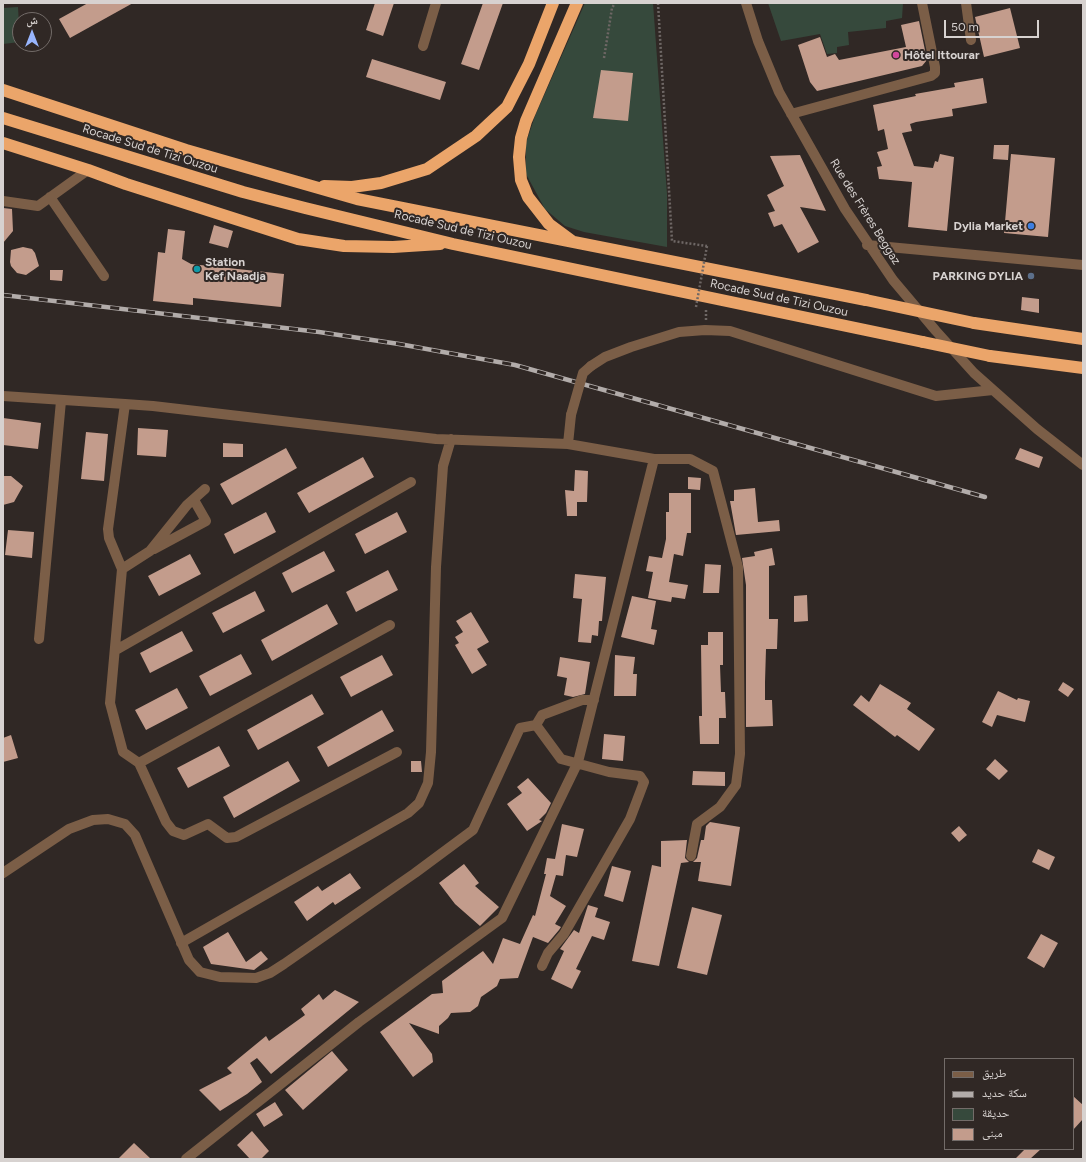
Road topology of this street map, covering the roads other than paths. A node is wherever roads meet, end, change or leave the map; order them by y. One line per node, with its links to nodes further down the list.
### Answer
1 (436, 3): 8 (street)
2 (554, 3): 14 (highway)
3 (577, 3): 17 (highway)
4 (746, 3): 10 (street, Rue des Frères Beggaz)
5 (922, 3): 10 (street)
6 (966, 3): 7 (street)
7 (971, 40)
8 (423, 46)
9 (3, 90): 14 (highway, Rocade Sud de Tizi Ouzou)
10 (791, 114): 19 (street, Rue des Frères Beggaz)
11 (3, 118): 18 (highway, Rocade Sud de Tizi Ouzou)
12 (3, 143): 13 (highway)
13 (88, 170): 15 (street); 18 (highway)
14 (302, 185): 17 (highway, Rocade Sud de Tizi Ouzou)
15 (50, 197): 16 (street); 21 (street)
16 (3, 201)
17 (575, 243): 22 (highway, Rocade Sud de Tizi Ouzou, bridge)
18 (453, 244): 23 (highway, Rocade Sud de Tizi Ouzou, bridge)
19 (867, 245): 20 (street); 24 (street, Rue des Frères Beggaz)
20 (1083, 265)
21 (104, 276)
22 (1083, 339)
23 (1083, 368)
24 (993, 390): 29 (street, bridge); 31 (street, Rue des Frères Beggaz)
25 (3, 396): 26 (street)
26 (61, 401): 27 (street); 38 (street)
27 (125, 404): 28 (street); 36 (street)
28 (451, 440): 29 (street); 47 (street)
29 (568, 444): 30 (street)
30 (654, 459): 40 (street); 45 (street)
31 (1083, 465)
32 (411, 482): 39 (street)
33 (206, 489): 34 (street)
34 (194, 500): 35 (street); 35 (street)
35 (150, 551): 36 (street)
36 (122, 569): 39 (street)
37 (390, 625): 44 (street)
38 (39, 638)
39 (116, 650): 44 (street)
40 (594, 700): 41 (street); 43 (street)
41 (536, 725): 43 (street); 47 (street)
42 (397, 752): 44 (street)
43 (578, 762): 48 (street); 49 (street)
44 (139, 763)
45 (691, 856)
46 (3, 873): 47 (street)
47 (181, 943)
48 (542, 966)
49 (186, 1159)

